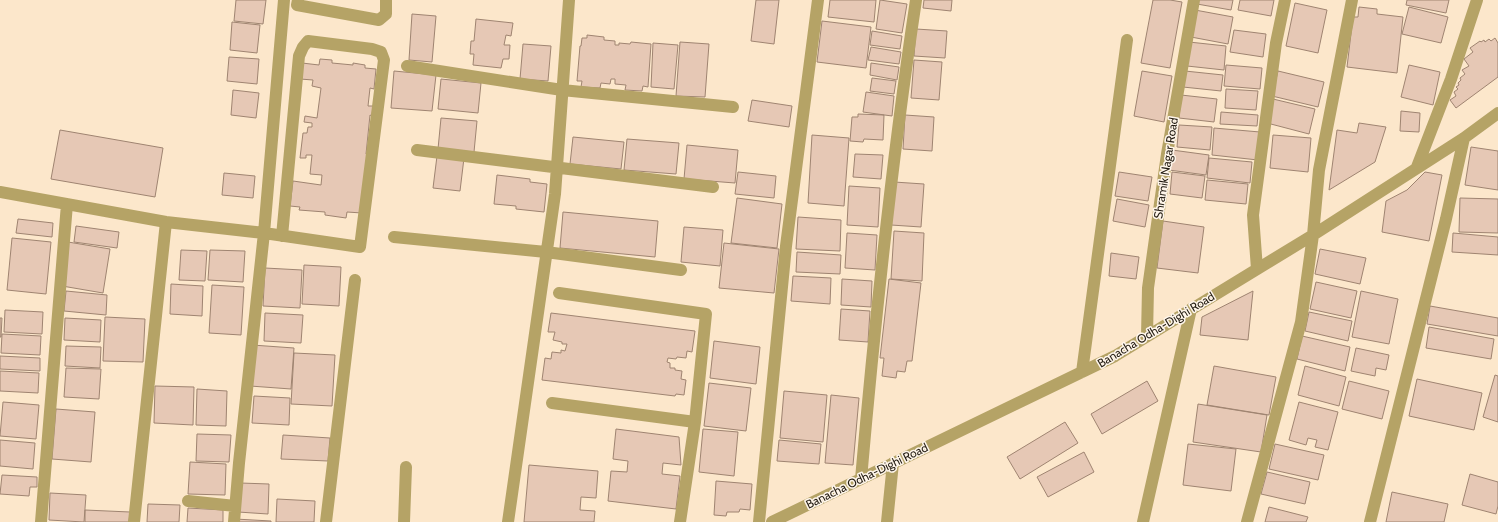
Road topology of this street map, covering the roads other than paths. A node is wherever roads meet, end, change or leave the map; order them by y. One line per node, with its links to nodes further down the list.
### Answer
1 (284, 0): 24 (street)
2 (298, 0): 3 (street)
3 (386, 0)
4 (568, 0): 13 (street)
5 (818, 0): 50 (street)
6 (916, 0): 40 (street)
7 (1194, 0): 34 (street, Shramik Nagar Road)
8 (1286, 0): 29 (street)
9 (1352, 0): 25 (street)
10 (1477, 0): 18 (street)
11 (1127, 40): 35 (street)
12 (406, 66): 13 (street)
13 (562, 90): 14 (street); 19 (street)
14 (733, 107)
15 (1498, 113): 16 (street, Banacha Odha-Dighi Road)
16 (1464, 138): 18 (street, Banacha Odha-Dighi Road); 55 (street)
17 (417, 150): 19 (street)
18 (1417, 167): 25 (street, Banacha Odha-Dighi Road)
19 (556, 168): 20 (street); 28 (street)
20 (712, 187)
21 (0, 192): 22 (street)
22 (66, 204): 23 (street); 43 (street)
23 (166, 222): 24 (street); 44 (street)
24 (264, 233): 26 (street); 42 (street)
25 (1313, 234): 29 (street, Banacha Odha-Dighi Road); 54 (street)
26 (282, 236): 26 (street)
27 (394, 237): 28 (street)
28 (546, 252): 30 (street); 48 (street)
29 (1257, 269): 33 (street, Banacha Odha-Dighi Road)
30 (681, 270)
31 (355, 280): 46 (street)
32 (559, 293): 37 (street)
33 (1191, 310): 34 (street, Banacha Odha-Dighi Road); 53 (street)
34 (1147, 336): 35 (street, Banacha Odha-Dighi Road)
35 (1082, 372): 38 (street, Banacha Odha-Dighi Road)
36 (552, 403): 37 (street)
37 (694, 422): 49 (street)
38 (893, 463): 40 (street, Banacha Odha-Dighi Road); 52 (street)
39 (406, 467): 47 (street)
40 (861, 479): 51 (street, Banacha Odha-Dighi Road)
41 (188, 501): 42 (street)
42 (235, 506): 45 (street)
43 (41, 522)
44 (134, 522)
45 (234, 522)
46 (326, 522)
47 (404, 522)
48 (508, 522)
49 (680, 522)
50 (758, 522)
51 (772, 522)
52 (887, 522)
53 (1143, 522)
54 (1247, 522)
55 (1370, 522)

